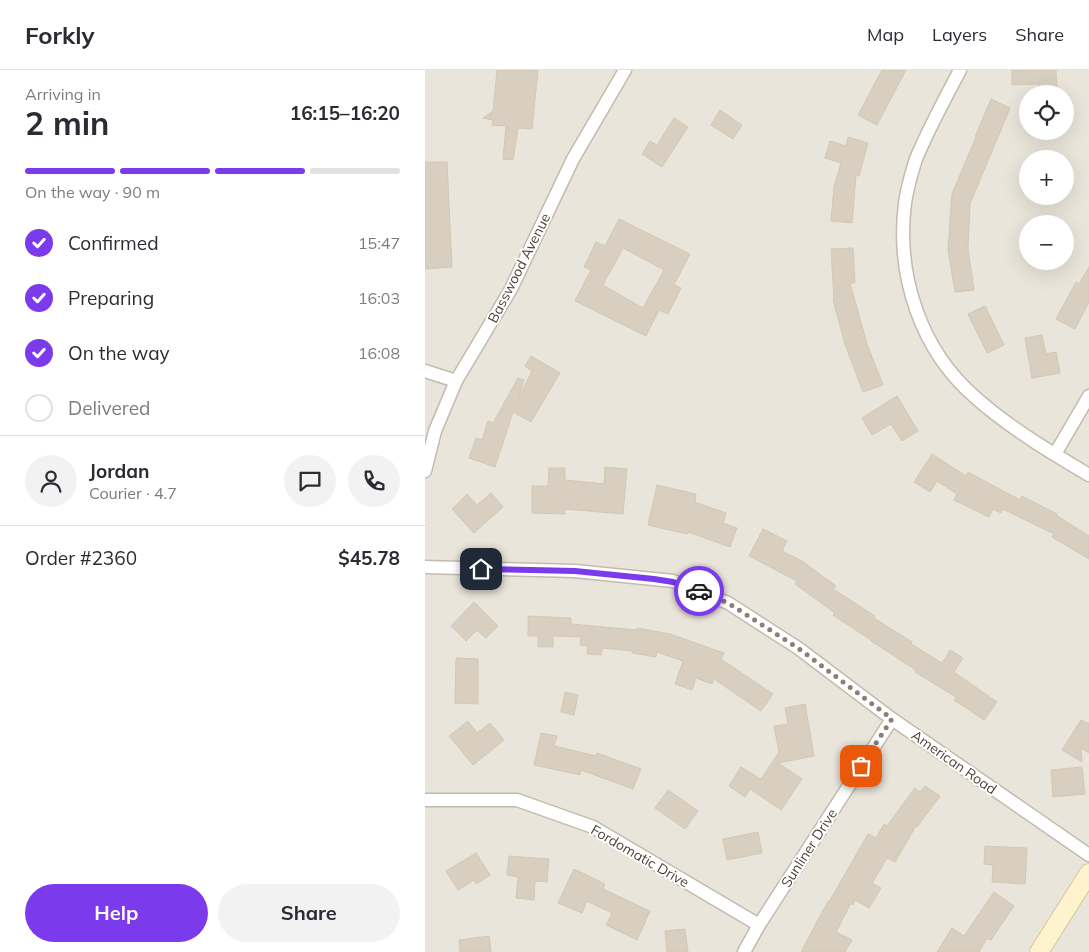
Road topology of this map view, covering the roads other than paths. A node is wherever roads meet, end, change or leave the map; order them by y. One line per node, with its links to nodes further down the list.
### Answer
1 (625, 70): 4 (street, Basswood Avenue)
2 (960, 70): 6 (street)
3 (425, 371): 4 (street)
4 (457, 381): 7 (street, Basswood Avenue)
5 (1089, 396): 6 (street)
6 (1055, 454): 8 (street)
7 (425, 471)
8 (1089, 475)
9 (425, 567): 10 (street, American Road)
10 (892, 719): 12 (street, American Road); 14 (street, Sunliner Drive)
11 (425, 800): 14 (street, Fordomatic Drive)
12 (1089, 855)
13 (1089, 873): 16 (street)
14 (759, 926): 15 (street, Sunliner Drive)
15 (744, 952)
16 (1039, 952)

